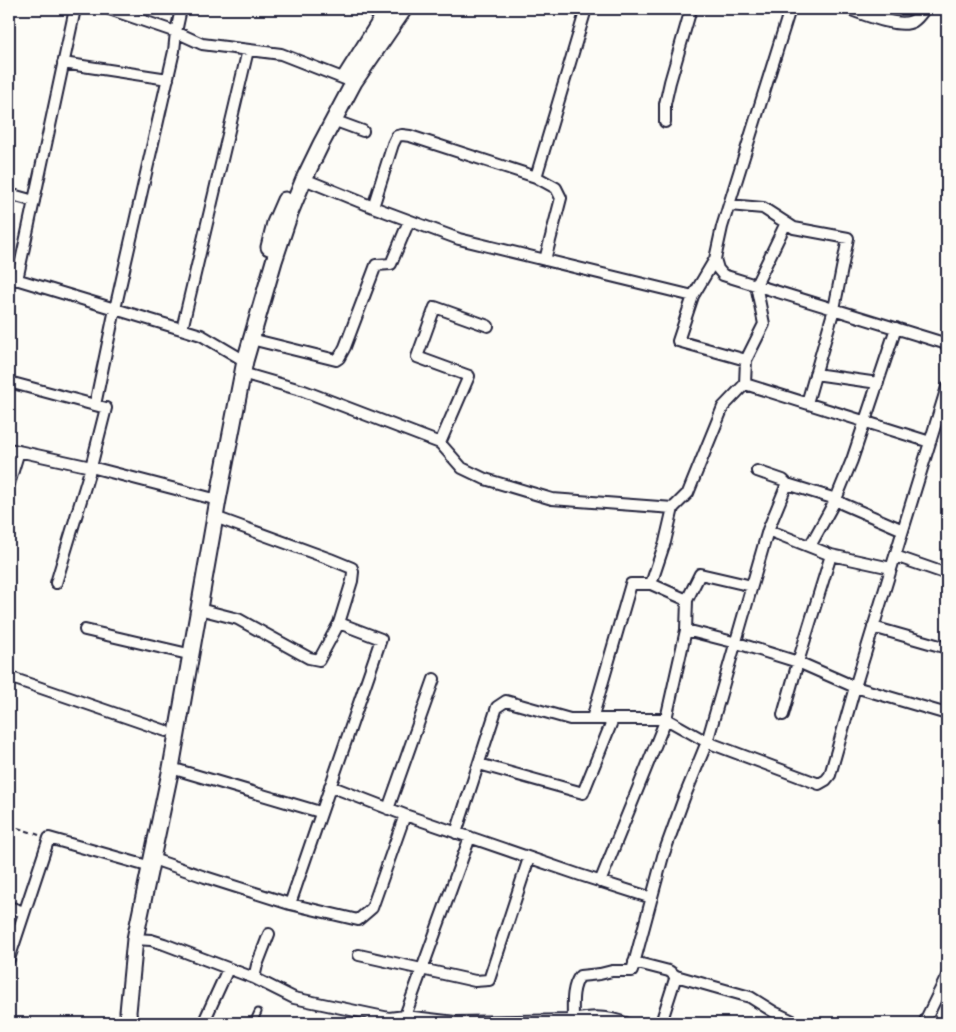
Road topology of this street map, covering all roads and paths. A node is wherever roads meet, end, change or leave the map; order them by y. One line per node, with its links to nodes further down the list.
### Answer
1 (75, 9): 14 (street)
2 (109, 9): 12 (street)
3 (180, 9): 12 (street)
4 (368, 9): 11 (street)
5 (404, 9): 16 (main road)
6 (586, 9): 20 (street)
7 (691, 9): 18 (street)
8 (790, 9): 24 (street)
9 (850, 9): 10 (street)
10 (924, 9)
11 (385, 12): 16 (main road)
12 (176, 32): 13 (street); 15 (street)
13 (248, 50): 16 (street); 37 (street)
14 (63, 63): 15 (street); 23 (street)
15 (168, 79): 33 (street)
16 (349, 80): 17 (main road); 41 (main road)
17 (333, 120): 19 (street); 21 (main road)
18 (665, 122)
19 (363, 131)
20 (536, 178): 25 (street); 29 (street)
21 (304, 179): 25 (street); 38 (main road)
22 (9, 194): 23 (street)
23 (34, 201): 30 (street)
24 (729, 205): 27 (street); 28 (street)
25 (373, 207): 26 (street)
26 (409, 221): 29 (street); 38 (street)
27 (786, 223): 31 (street); 34 (street)
28 (715, 259): 31 (street); 32 (street)
29 (545, 260): 32 (street)
30 (13, 279): 33 (street)
31 (756, 285): 34 (street); 40 (street)
32 (693, 296): 40 (street)
33 (115, 309): 37 (street); 48 (street)
34 (834, 309): 36 (street); 42 (street)
35 (488, 326): 52 (street)
36 (896, 328): 39 (street); 44 (street)
37 (182, 329): 41 (street)
38 (251, 339): 41 (main road)
39 (947, 344)
40 (746, 360): 45 (street)
41 (241, 363): 52 (street); 58 (main road)
42 (815, 374): 44 (street); 47 (street)
43 (9, 382): 48 (street)
44 (878, 383): 50 (street)
45 (744, 384): 47 (street); 60 (street)
46 (947, 387): 49 (street)
47 (807, 403): 50 (street)
48 (95, 405): 54 (street)
49 (943, 416): 51 (street)
50 (865, 421): 51 (street); 59 (street)
51 (930, 442): 63 (street)
52 (440, 443): 60 (street)
53 (14, 450): 54 (street); 56 (street)
54 (91, 466): 58 (street); 69 (street)
55 (757, 471): 57 (street)
56 (9, 484)
57 (787, 484): 59 (street); 62 (street)
58 (214, 499): 61 (main road); 80 (main road)
59 (836, 499): 63 (street); 64 (street)
60 (673, 508): 70 (street)
61 (215, 517): 73 (main road); 74 (street)
62 (768, 530): 64 (street); 71 (street)
63 (903, 530): 66 (street)
64 (810, 546): 65 (street)
65 (831, 555): 67 (street); 81 (street)
66 (895, 556): 67 (street); 68 (street)
67 (891, 568): 75 (street)
68 (947, 574)
69 (56, 583)
70 (651, 584): 72 (street); 87 (street)
71 (752, 586): 72 (street); 78 (street)
72 (687, 600): 77 (street)
73 (199, 609): 74 (street); 93 (main road)
74 (339, 623): 94 (street)
75 (873, 627): 79 (street); 84 (street)
76 (85, 630): 80 (street)
77 (686, 630): 78 (street); 89 (street)
78 (737, 643): 81 (street); 91 (street)
79 (947, 648)
80 (184, 653): 103 (main road)
81 (798, 662): 84 (street); 86 (street)
82 (9, 677): 90 (street)
83 (434, 679): 95 (street)
84 (855, 687): 85 (street); 91 (street)
85 (947, 714)
86 (783, 715)
87 (592, 719): 88 (street); 92 (street)
88 (613, 719): 89 (street); 92 (street)
89 (666, 719): 91 (street); 104 (street)
90 (166, 732)
91 (707, 742): 105 (street)
92 (479, 764): 99 (street)
93 (171, 768): 96 (street); 103 (main road)
94 (330, 786): 95 (street); 96 (street)
95 (388, 809): 97 (street)
96 (320, 812): 106 (street)
97 (405, 815): 99 (street); 106 (street)
98 (9, 825): 100 (path)
99 (456, 833): 101 (street)
100 (49, 838): 103 (street); 108 (street)
101 (470, 838): 102 (street); 115 (street)
102 (529, 858): 104 (street); 115 (street)
103 (148, 862): 106 (street); 110 (main road); 125 (main road)
104 (600, 882): 105 (street)
105 (652, 898): 113 (street)
106 (290, 904)
107 (9, 907): 108 (street)
108 (24, 912): 112 (street)
109 (269, 934): 118 (street)
110 (135, 939): 114 (street); 126 (main road)
111 (359, 955): 115 (street)
112 (9, 960)
113 (634, 962): 116 (street); 122 (street)
114 (228, 968): 118 (street); 121 (street)
115 (423, 969): 120 (street)
116 (676, 976): 130 (street); 131 (street)
117 (947, 976): 132 (street)
118 (254, 978): 124 (street)
119 (258, 1012): 127 (lane)
120 (406, 1016): 124 (street); 128 (street)
121 (206, 1017)
122 (573, 1020): 123 (street); 128 (street)
123 (591, 1020): 129 (street)
124 (389, 1021)
125 (120, 1023)
126 (129, 1023)
127 (253, 1023)
128 (455, 1023)
129 (626, 1023)
130 (661, 1023)
131 (797, 1023)
132 (924, 1023)

